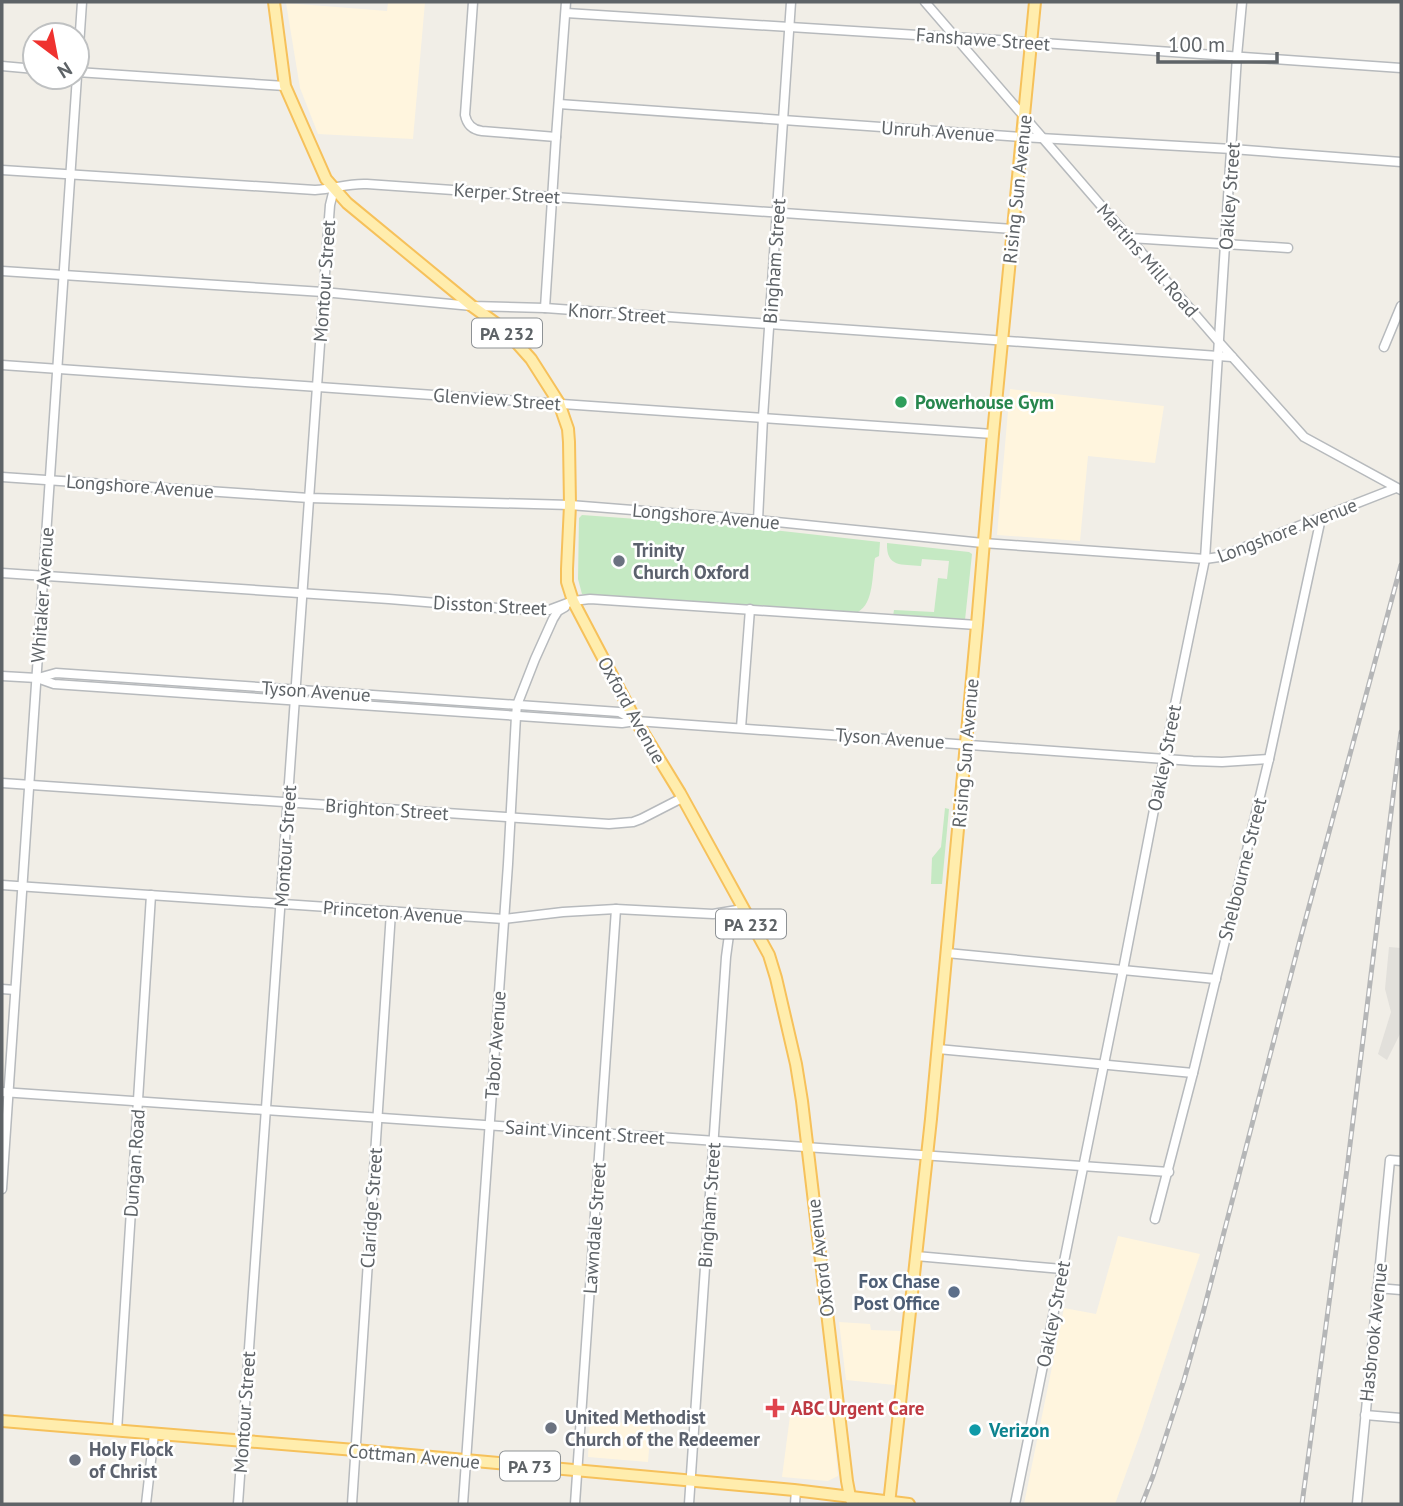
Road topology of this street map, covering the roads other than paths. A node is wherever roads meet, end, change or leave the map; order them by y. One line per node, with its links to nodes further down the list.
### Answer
1 (82, 2): 10 (street, Whitaker Avenue)
2 (274, 2): 19 (main road, Oxford Avenue / PA 232)
3 (473, 2): 24 (street)
4 (566, 2): 9 (street)
5 (790, 2): 11 (street, Bingham Street)
6 (925, 2): 12 (street, Martins Mill Road)
7 (1035, 2): 13 (main road, Rising Sun Avenue)
8 (1242, 2): 14 (street, Oakley Street)
9 (566, 12): 11 (street, Fanshawe Street); 21 (street)
10 (81, 21)
11 (789, 26): 12 (street, Fanshawe Street); 23 (street, Bingham Street)
12 (954, 36): 13 (street, Fanshawe Street); 22 (street, Martins Mill Road)
13 (1032, 43): 14 (street, Fanshawe Street); 22 (main road, Rising Sun Avenue)
14 (1237, 57): 17 (street, Fanshawe Street); 27 (street, Oakley Street)
15 (2, 66): 16 (street)
16 (21, 68)
17 (1401, 68)
18 (91, 73): 19 (street)
19 (285, 86): 31 (main road, Oxford Avenue / PA 232)
20 (76, 91): 30 (street, Whitaker Avenue)
21 (559, 104): 23 (street, Unruh Avenue); 24 (street)
22 (1024, 116): 25 (main road, Rising Sun Avenue); 26 (street, Martins Mill Road)
23 (783, 119): 25 (street, Unruh Avenue); 33 (street, Bingham Street)
24 (556, 137): 32 (street)
25 (1022, 137): 26 (street, Unruh Avenue); 34 (main road, Rising Sun Avenue)
26 (1044, 138): 27 (street, Unruh Avenue); 35 (street, Martins Mill Road)
27 (1232, 149): 28 (street, Unruh Avenue); 36 (street, Oakley Street)
28 (1401, 162)
29 (2, 170): 30 (street, Kerper Street)
30 (71, 175): 31 (street, Kerper Street); 39 (street, Whitaker Avenue)
31 (334, 189): 32 (street, Kerper Street); 40 (street, Montour Street); 41 (main road, Oxford Avenue / PA 232)
32 (552, 197): 33 (street, Kerper Street); 43 (street)
33 (778, 212): 34 (street, Kerper Street); 44 (street, Bingham Street)
34 (1013, 229): 45 (main road, Rising Sun Avenue)
35 (1130, 238): 36 (street); 46 (street, Martins Mill Road)
36 (1225, 243): 37 (street); 46 (street, Oakley Street)
37 (1288, 248)
38 (2, 271): 39 (street, Knorr Street)
39 (64, 275): 40 (street, Knorr Street); 51 (street, Whitaker Avenue)
40 (323, 292): 41 (street, Knorr Street); 52 (street, Montour Street)
41 (472, 306): 43 (street, Knorr Street); 53 (main road, Oxford Avenue / PA 232)
42 (1401, 306): 47 (street)
43 (545, 307): 44 (street, Knorr Street)
44 (769, 324): 45 (street, Knorr Street); 54 (street, Bingham Street)
45 (1003, 341): 48 (street, Knorr Street); 55 (main road, Rising Sun Avenue)
46 (1219, 342): 48 (street, Oakley Street); 49 (street, Martins Mill Road)
47 (1384, 347)
48 (1219, 355): 49 (street, Knorr Street); 64 (street, Oakley Street)
49 (1232, 357): 58 (street, Martins Mill Road)
50 (2, 365): 51 (street, Glenview Street)
51 (57, 369): 52 (street, Glenview Street); 57 (street, Whitaker Avenue)
52 (317, 386): 53 (street, Glenview Street); 59 (street, Montour Street)
53 (559, 403): 54 (street, Glenview Street); 60 (main road, Oxford Avenue / PA 232)
54 (763, 417): 55 (street, Glenview Street); 62 (street, Bingham Street)
55 (993, 434): 63 (main road, Rising Sun Avenue)
56 (2, 477): 57 (street, Longshore Avenue)
57 (50, 480): 59 (street, Longshore Avenue); 66 (street, Whitaker Avenue)
58 (1399, 489): 61 (street, Longshore Avenue)
59 (309, 498): 60 (street, Longshore Avenue); 67 (street, Montour Street)
60 (570, 505): 62 (street, Longshore Avenue); 68 (main road, Oxford Avenue / PA 232)
61 (1321, 518): 64 (street, Longshore Avenue); 85 (street, Shelbourne Street)
62 (758, 520): 63 (street, Longshore Avenue)
63 (983, 543): 64 (street, Longshore Avenue); 70 (main road, Rising Sun Avenue)
64 (1205, 559): 84 (street, Oakley Street)
65 (2, 573): 66 (street, Disston Street)
66 (44, 576): 67 (street, Disston Street); 72 (street, Whitaker Avenue)
67 (302, 594): 68 (street, Disston Street); 74 (street, Montour Street)
68 (573, 601): 69 (street, Disston Street); 78 (street, Tabor Avenue); 81 (main road, Oxford Avenue / PA 232)
69 (750, 609): 70 (street, Disston Street); 82 (street)
70 (977, 625): 83 (main road, Rising Sun Avenue)
71 (2, 676): 72 (street, Tyson Avenue)
72 (37, 678): 73 (street, Tyson Avenue); 75 (street, Tyson Avenue); 87 (street, Whitaker Avenue)
73 (168, 681): 74 (street, Tyson Avenue); 75 (street)
74 (296, 689): 76 (street, Tyson Avenue); 77 (street, Montour Street)
75 (167, 692): 77 (street, Tyson Avenue)
76 (406, 697): 78 (street, Tyson Avenue); 79 (street)
77 (295, 700): 79 (street, Tyson Avenue); 89 (street, Montour Street)
78 (517, 705): 80 (street, Tabor Avenue); 81 (street, Tyson Avenue)
79 (406, 709): 80 (street, Tyson Avenue)
80 (516, 716): 81 (street, Tyson Avenue); 90 (street, Tabor Avenue)
81 (636, 721): 82 (street, Tyson Avenue); 88 (main road, Oxford Avenue / PA 232)
82 (741, 728): 83 (street, Tyson Avenue)
83 (966, 743): 84 (street, Tyson Avenue); 99 (main road, Rising Sun Avenue)
84 (1164, 758): 85 (street, Tyson Avenue); 100 (street, Oakley Street)
85 (1269, 759): 101 (street, Shelbourne Street)
86 (2, 783): 87 (street, Brighton Street)
87 (29, 785): 89 (street, Brighton Street); 92 (street, Whitaker Avenue)
88 (682, 798): 90 (street, Brighton Street); 96 (main road, Oxford Avenue / PA 232)
89 (288, 801): 90 (street, Brighton Street); 94 (street, Montour Street)
90 (510, 818): 98 (street, Tabor Avenue)
91 (2, 885): 92 (street, Princeton Avenue)
92 (22, 887): 93 (street, Princeton Avenue); 103 (street, Whitaker Avenue)
93 (151, 895): 94 (street, Princeton Avenue); 108 (street, Dungan Road)
94 (281, 905): 97 (street, Princeton Avenue); 109 (street, Montour Street)
95 (616, 909): 96 (street, Princeton Avenue); 98 (street, Princeton Avenue); 112 (street, Lawndale Street)
96 (743, 909): 113 (street, Bingham Street); 114 (main road, Oxford Avenue / PA 232)
97 (391, 912): 98 (street, Princeton Avenue); 110 (street, Claridge Street)
98 (504, 919): 111 (street, Tabor Avenue)
99 (947, 953): 100 (street); 104 (main road, Rising Sun Avenue)
100 (1123, 970): 101 (street); 105 (street, Oakley Street)
101 (1216, 979): 106 (street, Shelbourne Street)
102 (2, 989): 103 (street)
103 (15, 990): 107 (street, Whitaker Avenue)
104 (938, 1049): 105 (street); 115 (main road, Rising Sun Avenue)
105 (1104, 1064): 106 (street); 117 (street, Oakley Street)
106 (1193, 1073): 118 (street, Shelbourne Street)
107 (5, 1093): 108 (street, Saint Vincent Street); 119 (street, Whitaker Avenue)
108 (138, 1102): 109 (street, Saint Vincent Street); 128 (street, Dungan Road)
109 (267, 1111): 110 (street, Saint Vincent Street); 130 (street, Montour Street)
110 (377, 1118): 111 (street, Saint Vincent Street); 131 (street, Claridge Street)
111 (489, 1126): 112 (street, Saint Vincent Street); 132 (street, Tabor Avenue)
112 (600, 1134): 113 (street, Saint Vincent Street); 133 (street, Lawndale Street)
113 (714, 1141): 114 (street, Saint Vincent Street); 134 (street, Bingham Street)
114 (807, 1148): 115 (street, Saint Vincent Street); 136 (main road, Oxford Avenue / PA 232)
115 (928, 1156): 117 (street, Saint Vincent Street); 121 (main road, Rising Sun Avenue)
116 (1401, 1161): 123 (street, Hasbrook Avenue)
117 (1084, 1167): 118 (street, Saint Vincent Street); 122 (street, Oakley Street)
118 (1169, 1172): 120 (street, Shelbourne Street)
119 (2, 1189)
120 (1156, 1219)
121 (916, 1256): 122 (street); 137 (main road, Rising Sun Avenue)
122 (1062, 1269): 146 (street, Oakley Street)
123 (1377, 1289): 124 (street); 125 (street, Hasbrook Avenue)
124 (1401, 1290)
125 (1365, 1415): 126 (street); 147 (street, Hasbrook Avenue)
126 (1401, 1418)
127 (2, 1421): 128 (main road, Cottman Avenue / PA 73)
128 (117, 1431): 129 (main road, Cottman Avenue / PA 73)
129 (154, 1434): 130 (main road, Cottman Avenue / PA 73); 138 (street)
130 (242, 1441): 131 (main road, Cottman Avenue / PA 73); 139 (street, Montour Street)
131 (355, 1450): 132 (main road, Cottman Avenue / PA 73); 140 (street, Claridge Street)
132 (466, 1460): 133 (main road, Cottman Avenue / PA 73); 141 (street, Tabor Avenue)
133 (579, 1471): 134 (main road, Cottman Avenue / PA 73); 142 (street, Lawndale Street)
134 (691, 1481): 135 (main road, Cottman Avenue / PA 73); 143 (street, Bingham Street)
135 (796, 1490): 136 (main road, Cottman Avenue / PA 73); 144 (street)
136 (851, 1500): 137 (main road, Cottman Avenue / PA 73)
137 (890, 1503): 145 (main road, Cottman Avenue / PA 73)
138 (146, 1504)
139 (238, 1504)
140 (352, 1504)
141 (463, 1504)
142 (575, 1504)
143 (689, 1504)
144 (794, 1504)
145 (909, 1504)
146 (1015, 1504)
147 (1357, 1504)

